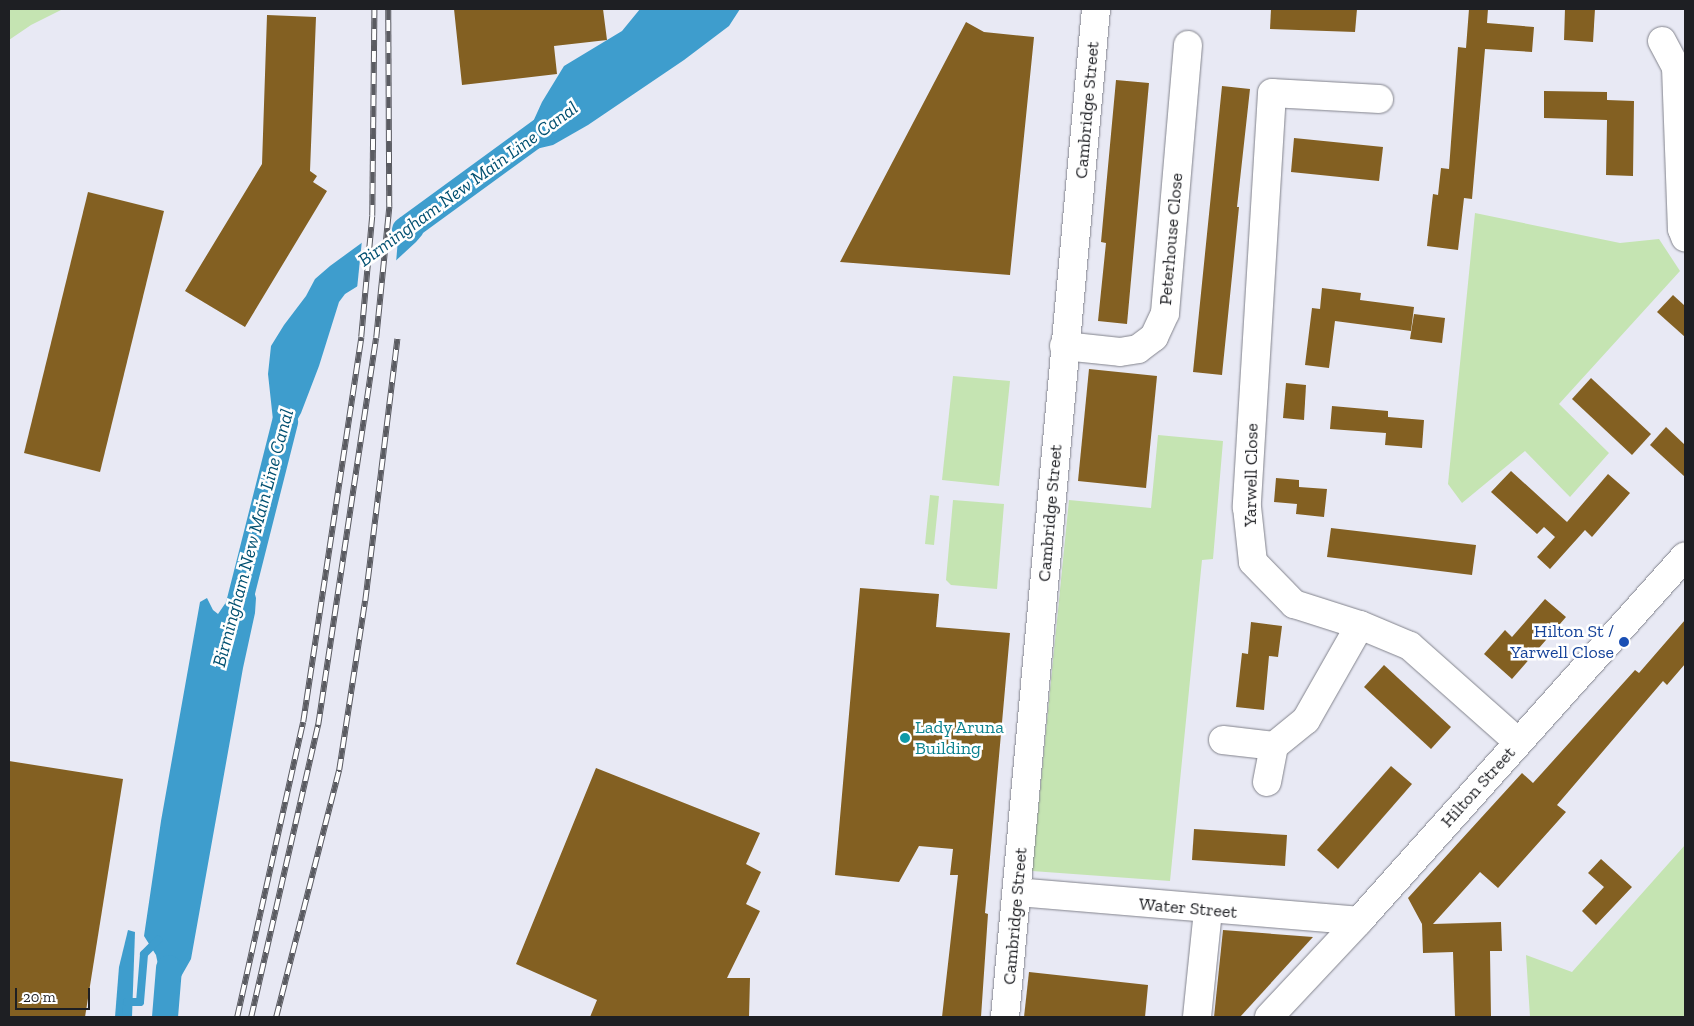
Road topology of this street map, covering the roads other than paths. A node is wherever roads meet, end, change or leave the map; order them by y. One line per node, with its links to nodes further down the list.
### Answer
1 (1096, 9): 6 (street, Cambridge Street)
2 (1662, 42): 5 (street)
3 (1188, 45): 6 (street, Peterhouse Close)
4 (1379, 99): 8 (street, Yarwell Close)
5 (1685, 237)
6 (1064, 346): 13 (street, Cambridge Street)
7 (1685, 556): 10 (street, Hilton Street)
8 (1360, 625): 10 (street, Yarwell Close); 11 (street)
9 (1223, 740): 11 (street)
10 (1518, 742): 15 (street, Hilton Street)
11 (1274, 746): 12 (street)
12 (1267, 782)
13 (1017, 892): 14 (street, Water Street); 16 (street, Cambridge Street)
14 (1208, 910): 15 (street, Water Street); 17 (street)
15 (1358, 921): 18 (street, Hilton Street)
16 (1005, 1017)
17 (1197, 1017)
18 (1270, 1017)

